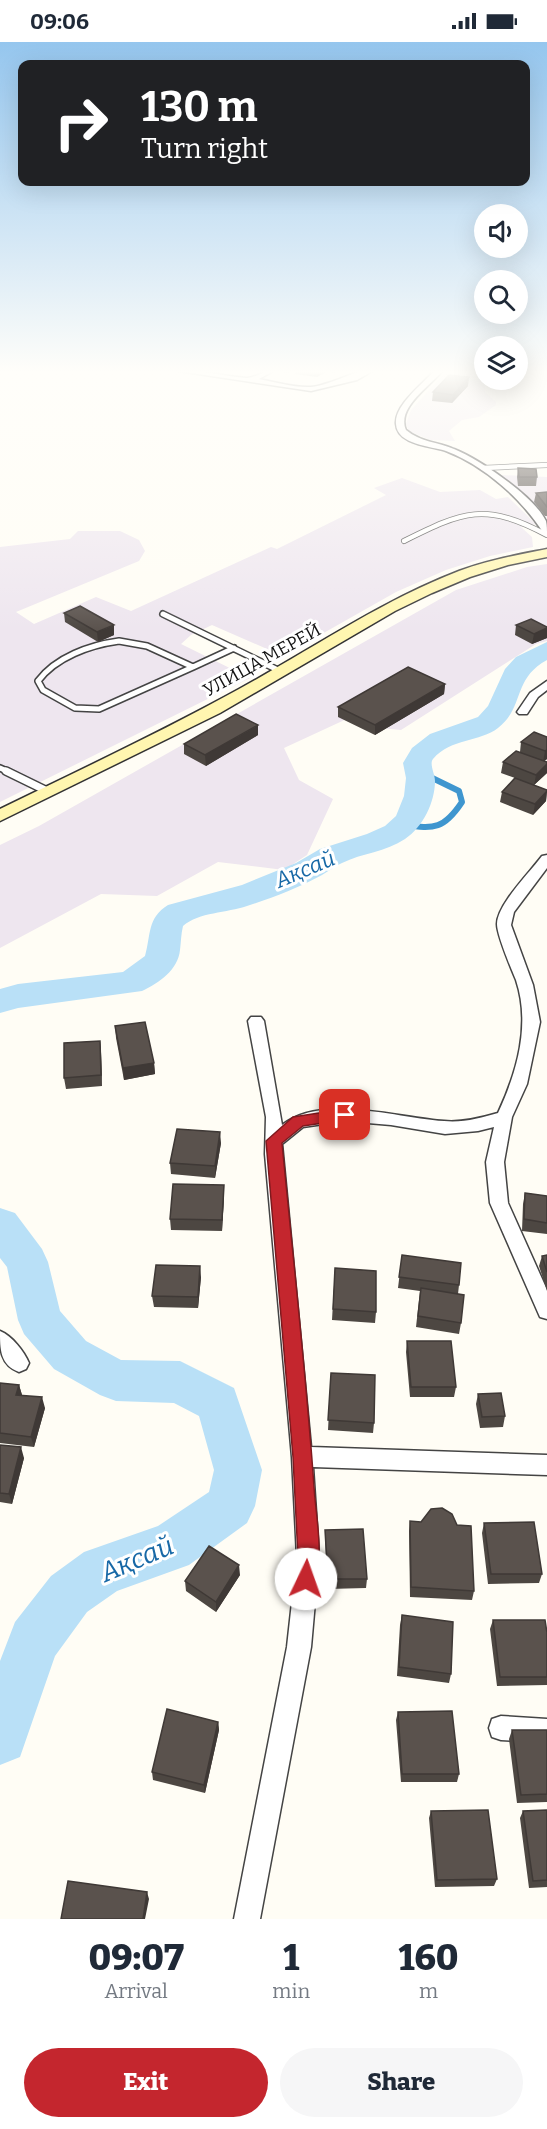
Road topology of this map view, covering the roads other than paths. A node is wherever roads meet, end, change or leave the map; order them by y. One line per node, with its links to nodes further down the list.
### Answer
1 (465, 457): 3 (street)
2 (547, 465): 3 (lane)
3 (483, 468): 4 (street)
4 (547, 533): 5 (lane)
5 (404, 541)
6 (547, 553): 10 (main road, УЛИЦА МЕРЕЙ)
7 (163, 614): 8 (lane)
8 (234, 648): 9 (lane); 10 (lane)
9 (193, 667): 9 (lane)
10 (282, 672): 14 (main road, УЛИЦА МЕРЕЙ)
11 (547, 684): 12 (street)
12 (523, 712)
13 (0, 768): 14 (lane)
14 (49, 792): 15 (main road, УЛИЦА МЕРЕЙ)
15 (0, 816)
16 (547, 859): 18 (street)
17 (256, 1021): 19 (street)
18 (504, 1117): 19 (street); 20 (street)
19 (274, 1141): 23 (street)
20 (547, 1311)
21 (0, 1340): 22 (street)
22 (19, 1363)
23 (302, 1457): 24 (street); 27 (street)
24 (547, 1464)
25 (501, 1728): 26 (street)
26 (547, 1731)
27 (247, 1919)

